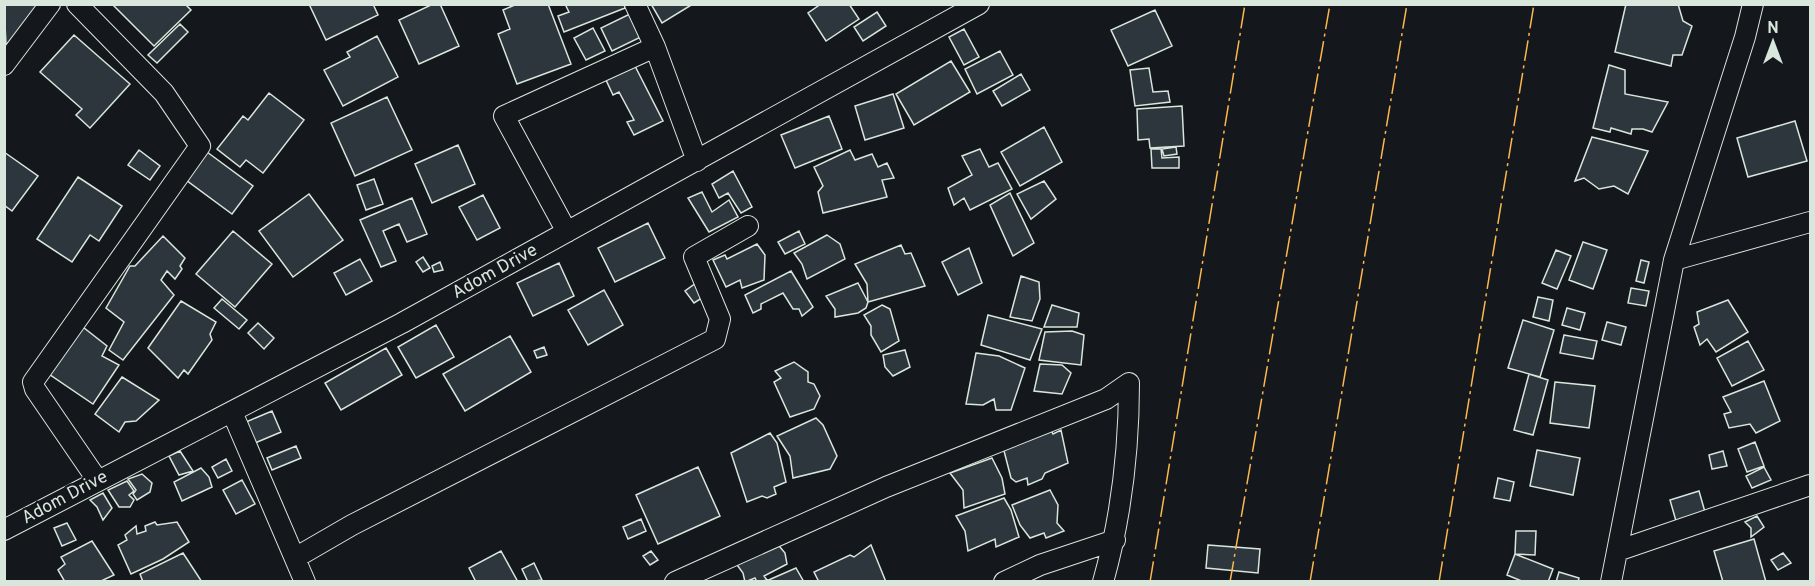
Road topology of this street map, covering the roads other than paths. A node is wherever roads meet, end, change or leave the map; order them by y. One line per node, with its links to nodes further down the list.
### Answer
1 (50, 4): 7 (street)
2 (77, 4): 14 (street)
3 (635, 4): 6 (street)
4 (980, 4): 8 (street, Adom Drive)
5 (1753, 4): 12 (street)
6 (656, 47): 8 (street); 11 (street)
7 (4, 65)
8 (697, 161): 11 (street, Adom Drive)
9 (1810, 222): 12 (street)
10 (748, 226): 19 (street)
11 (567, 232): 13 (street, Adom Drive)
12 (1674, 260): 18 (street)
13 (232, 412): 14 (street, Adom Drive); 19 (street)
14 (98, 481): 16 (street, Adom Drive)
15 (1810, 484): 18 (street)
16 (4, 530)
17 (1115, 540): 21 (street); 22 (street); 23 (street)
18 (1617, 550): 24 (street)
19 (295, 558): 20 (street)
20 (305, 582)
21 (675, 582)
22 (1004, 582)
23 (1103, 582)
24 (1611, 582)

